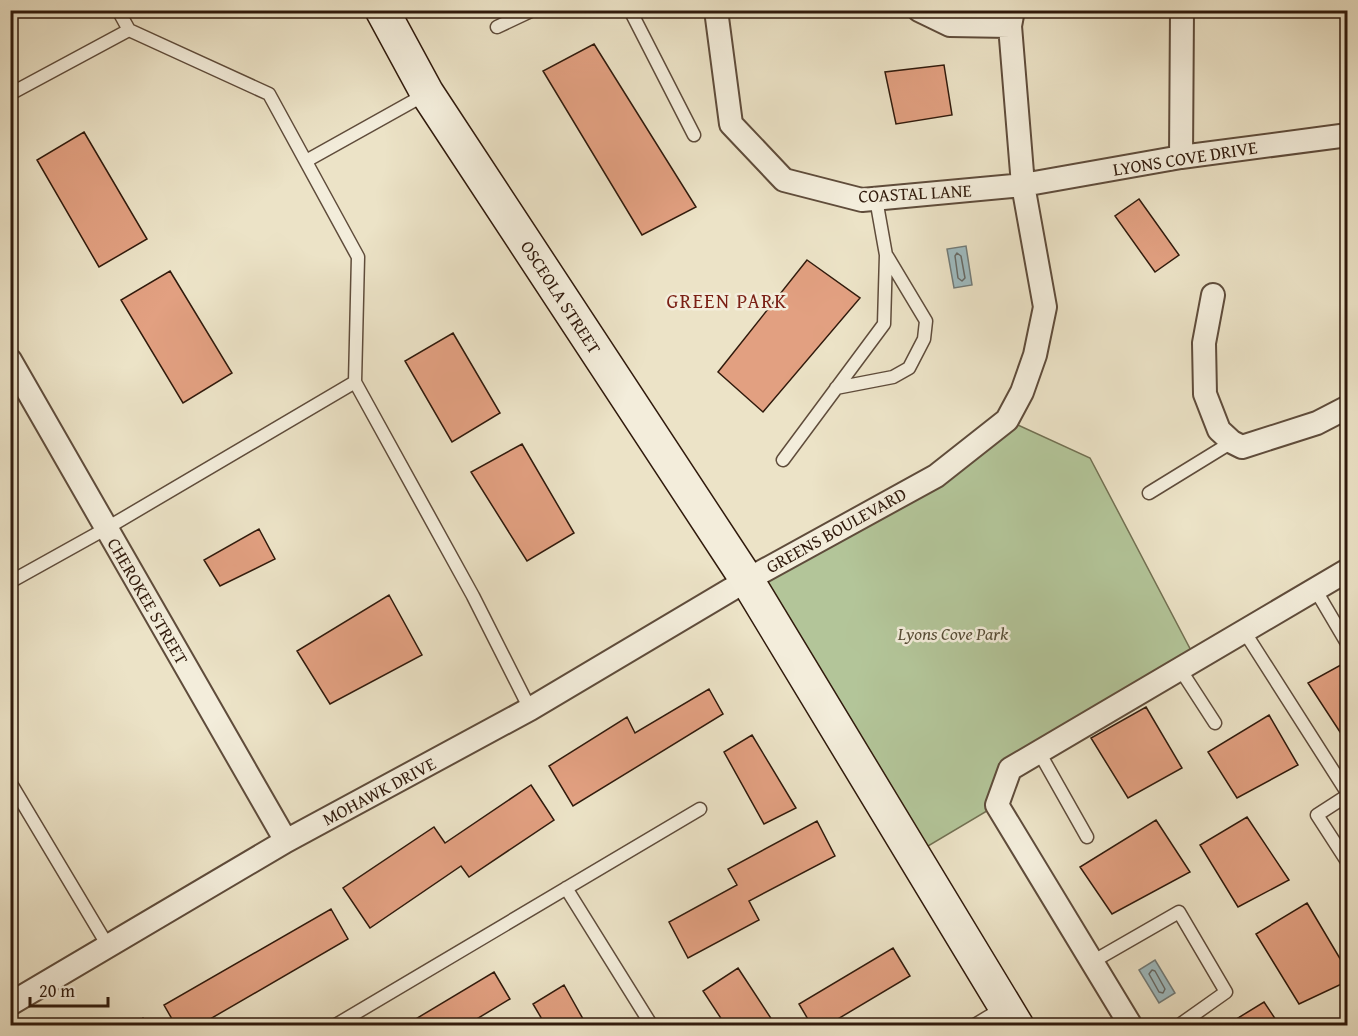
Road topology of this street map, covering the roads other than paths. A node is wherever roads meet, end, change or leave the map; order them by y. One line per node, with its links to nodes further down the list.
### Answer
1 (118, 10): 10 (lane)
2 (382, 10): 11 (street, OSCEOLA STREET)
3 (533, 10): 9 (lane)
4 (630, 10): 13 (lane)
5 (716, 10): 18 (street, COASTAL LANE)
6 (920, 10): 8 (street)
7 (1182, 10): 15 (street)
8 (1011, 18): 17 (street, GREENS BOULEVARD)
9 (497, 27)
10 (129, 30): 12 (lane); 16 (lane)
11 (427, 93): 16 (lane); 30 (street, OSCEOLA STREET)
12 (10, 94)
13 (694, 135)
14 (1347, 135): 15 (street, LYONS COVE DRIVE)
15 (1181, 157): 17 (street, LYONS COVE DRIVE)
16 (306, 161): 22 (lane)
17 (1023, 185): 18 (street, COASTAL LANE); 30 (street, GREENS BOULEVARD)
18 (876, 199): 19 (lane)
19 (886, 255): 23 (lane); 23 (lane)
20 (1213, 296): 25 (street)
21 (10, 360): 28 (street, CHEROKEE STREET)
22 (355, 382): 28 (lane); 36 (lane)
23 (836, 388): 26 (lane)
24 (1347, 407): 25 (street)
25 (1232, 442): 27 (lane)
26 (783, 460)
27 (1149, 493)
28 (107, 528): 31 (lane); 43 (street, CHEROKEE STREET)
29 (1347, 570): 32 (street)
30 (747, 580): 36 (street, MOHAWK DRIVE); 49 (street, GREENS BOULEVARD)
31 (10, 582)
32 (1315, 590): 33 (street); 34 (lane)
33 (1244, 631): 35 (street); 40 (lane)
34 (1347, 645)
35 (1180, 669): 37 (lane); 38 (street)
36 (530, 709): 43 (street, MOHAWK DRIVE)
37 (1215, 723)
38 (1039, 753): 42 (lane); 47 (street)
39 (10, 782): 46 (lane)
40 (1347, 795): 44 (lane)
41 (700, 809): 45 (lane)
42 (1087, 837)
43 (286, 841): 46 (street, MOHAWK DRIVE)
44 (1347, 863)
45 (566, 888): 50 (lane); 51 (lane)
46 (108, 946): 48 (street, MOHAWK DRIVE)
47 (1092, 962): 53 (street); 54 (lane)
48 (10, 1004)
49 (1011, 1016): 52 (lane)
50 (334, 1026)
51 (652, 1026)
52 (973, 1026)
53 (1131, 1026)
54 (1178, 1026)

